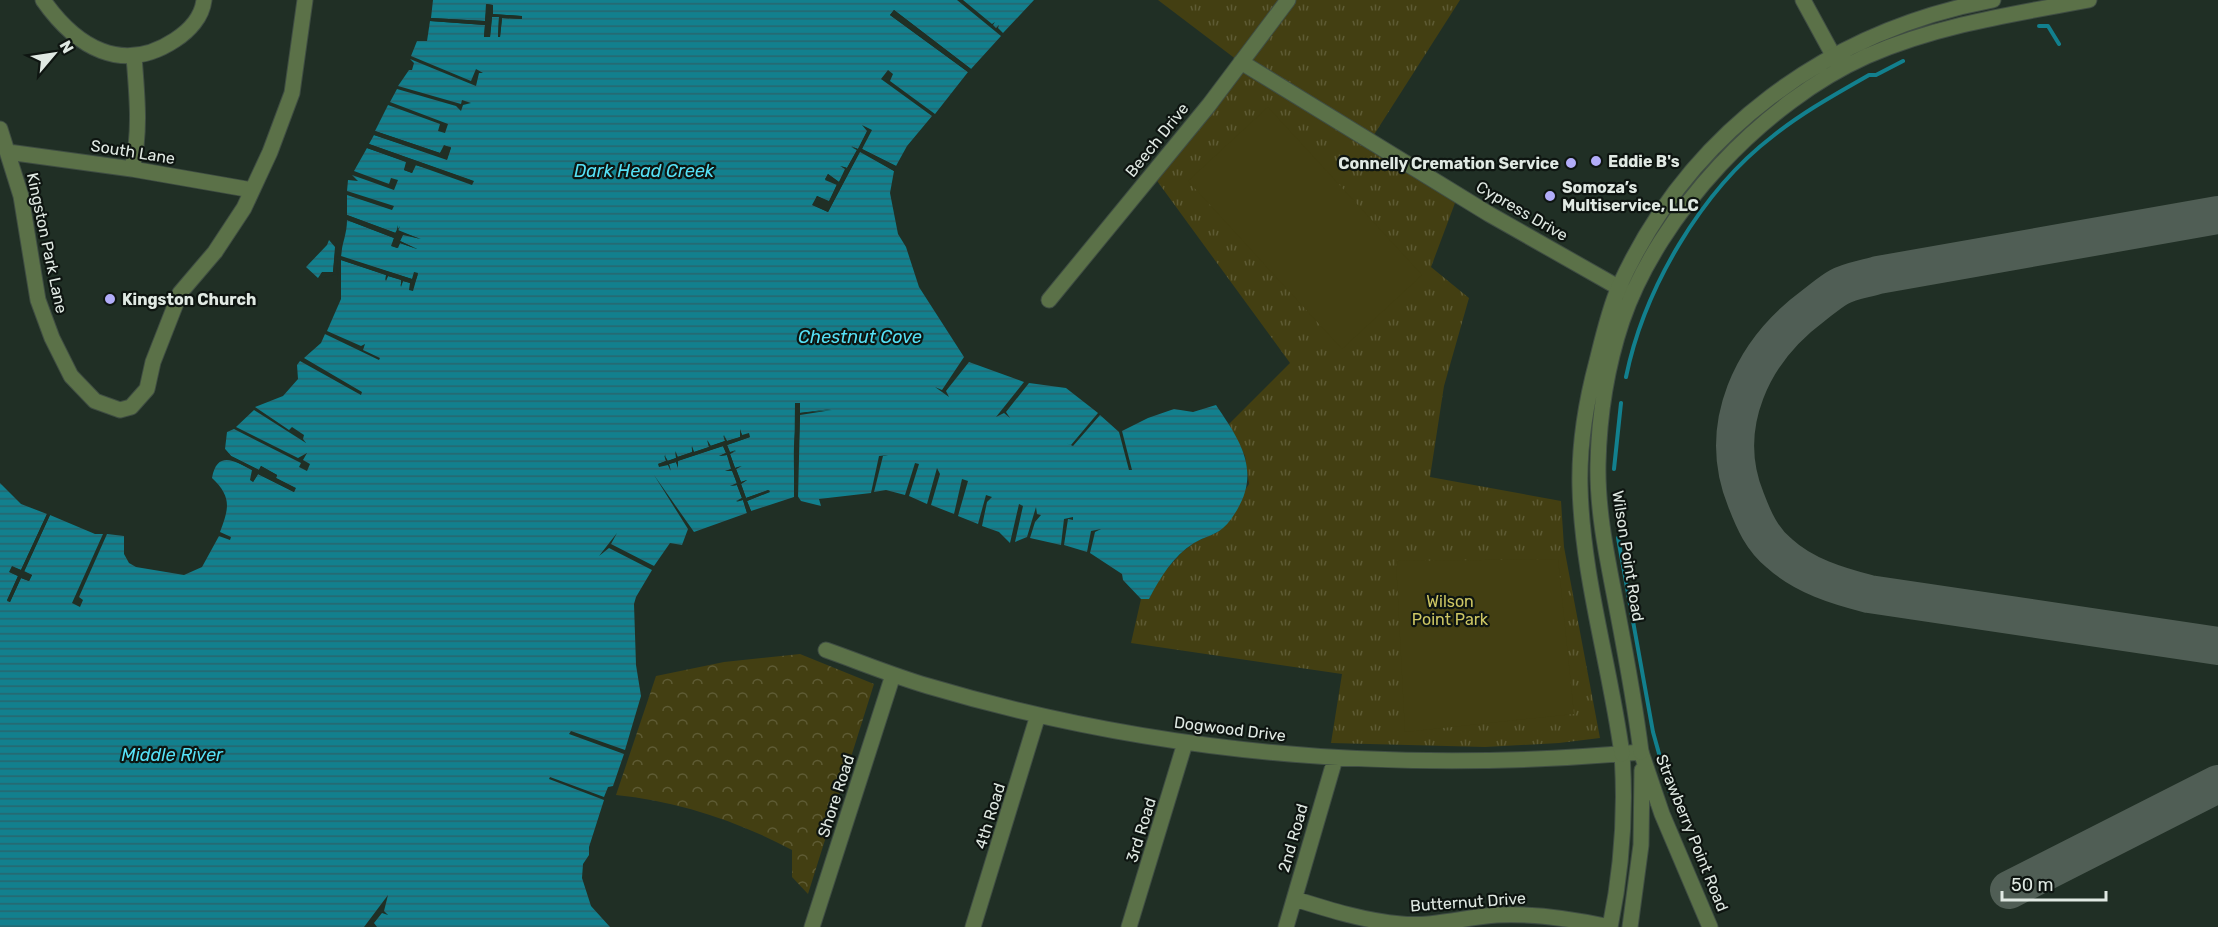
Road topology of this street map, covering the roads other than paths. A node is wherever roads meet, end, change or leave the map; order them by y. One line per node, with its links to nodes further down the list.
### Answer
1 (43, 0): 9 (street)
2 (204, 0): 9 (street)
3 (305, 0): 15 (street, Kingston Park Lane)
4 (1288, 0): 10 (street, Beech Drive)
5 (1803, 0): 8 (street)
6 (1993, 0): 8 (street)
7 (2083, 1): 11 (street, Wilson Point Road)
8 (1833, 55): 11 (street); 16 (street)
9 (134, 57): 14 (street)
10 (1241, 63): 16 (street, Cypress Drive); 18 (street, Beech Drive)
11 (1840, 69): 17 (street, Wilson Point Road)
12 (0, 129): 13 (street, Kingston Park Lane)
13 (8, 152): 14 (street, South Lane); 15 (street, Kingston Park Lane)
14 (132, 169): 15 (street, South Lane)
15 (252, 190)
16 (1618, 289): 17 (street, Cypress Drive); 24 (street)
17 (1633, 295): 23 (street, Wilson Point Road)
18 (1049, 300)
19 (826, 650): 20 (street, Dogwood Drive)
20 (893, 675): 21 (street, Dogwood Drive); 28 (street, Shore Road)
21 (1038, 715): 22 (street, Dogwood Drive); 29 (street, 4th Road)
22 (1185, 743): 25 (street, Dogwood Drive); 30 (street, 3rd Road)
23 (1641, 752): 24 (street, Dogwood Drive); 33 (street, Wilson Point Road); 34 (street, Strawberry Point Road)
24 (1622, 754): 25 (street, Dogwood Drive); 32 (street)
25 (1335, 759): 26 (street, 2nd Road)
26 (1295, 899): 27 (street, Butternut Drive); 31 (street, 2nd Road)
27 (1430, 925): 32 (street, Butternut Drive)
28 (812, 927)
29 (973, 927)
30 (1129, 927)
31 (1286, 927)
32 (1610, 927)
33 (1630, 927)
34 (1710, 927)

